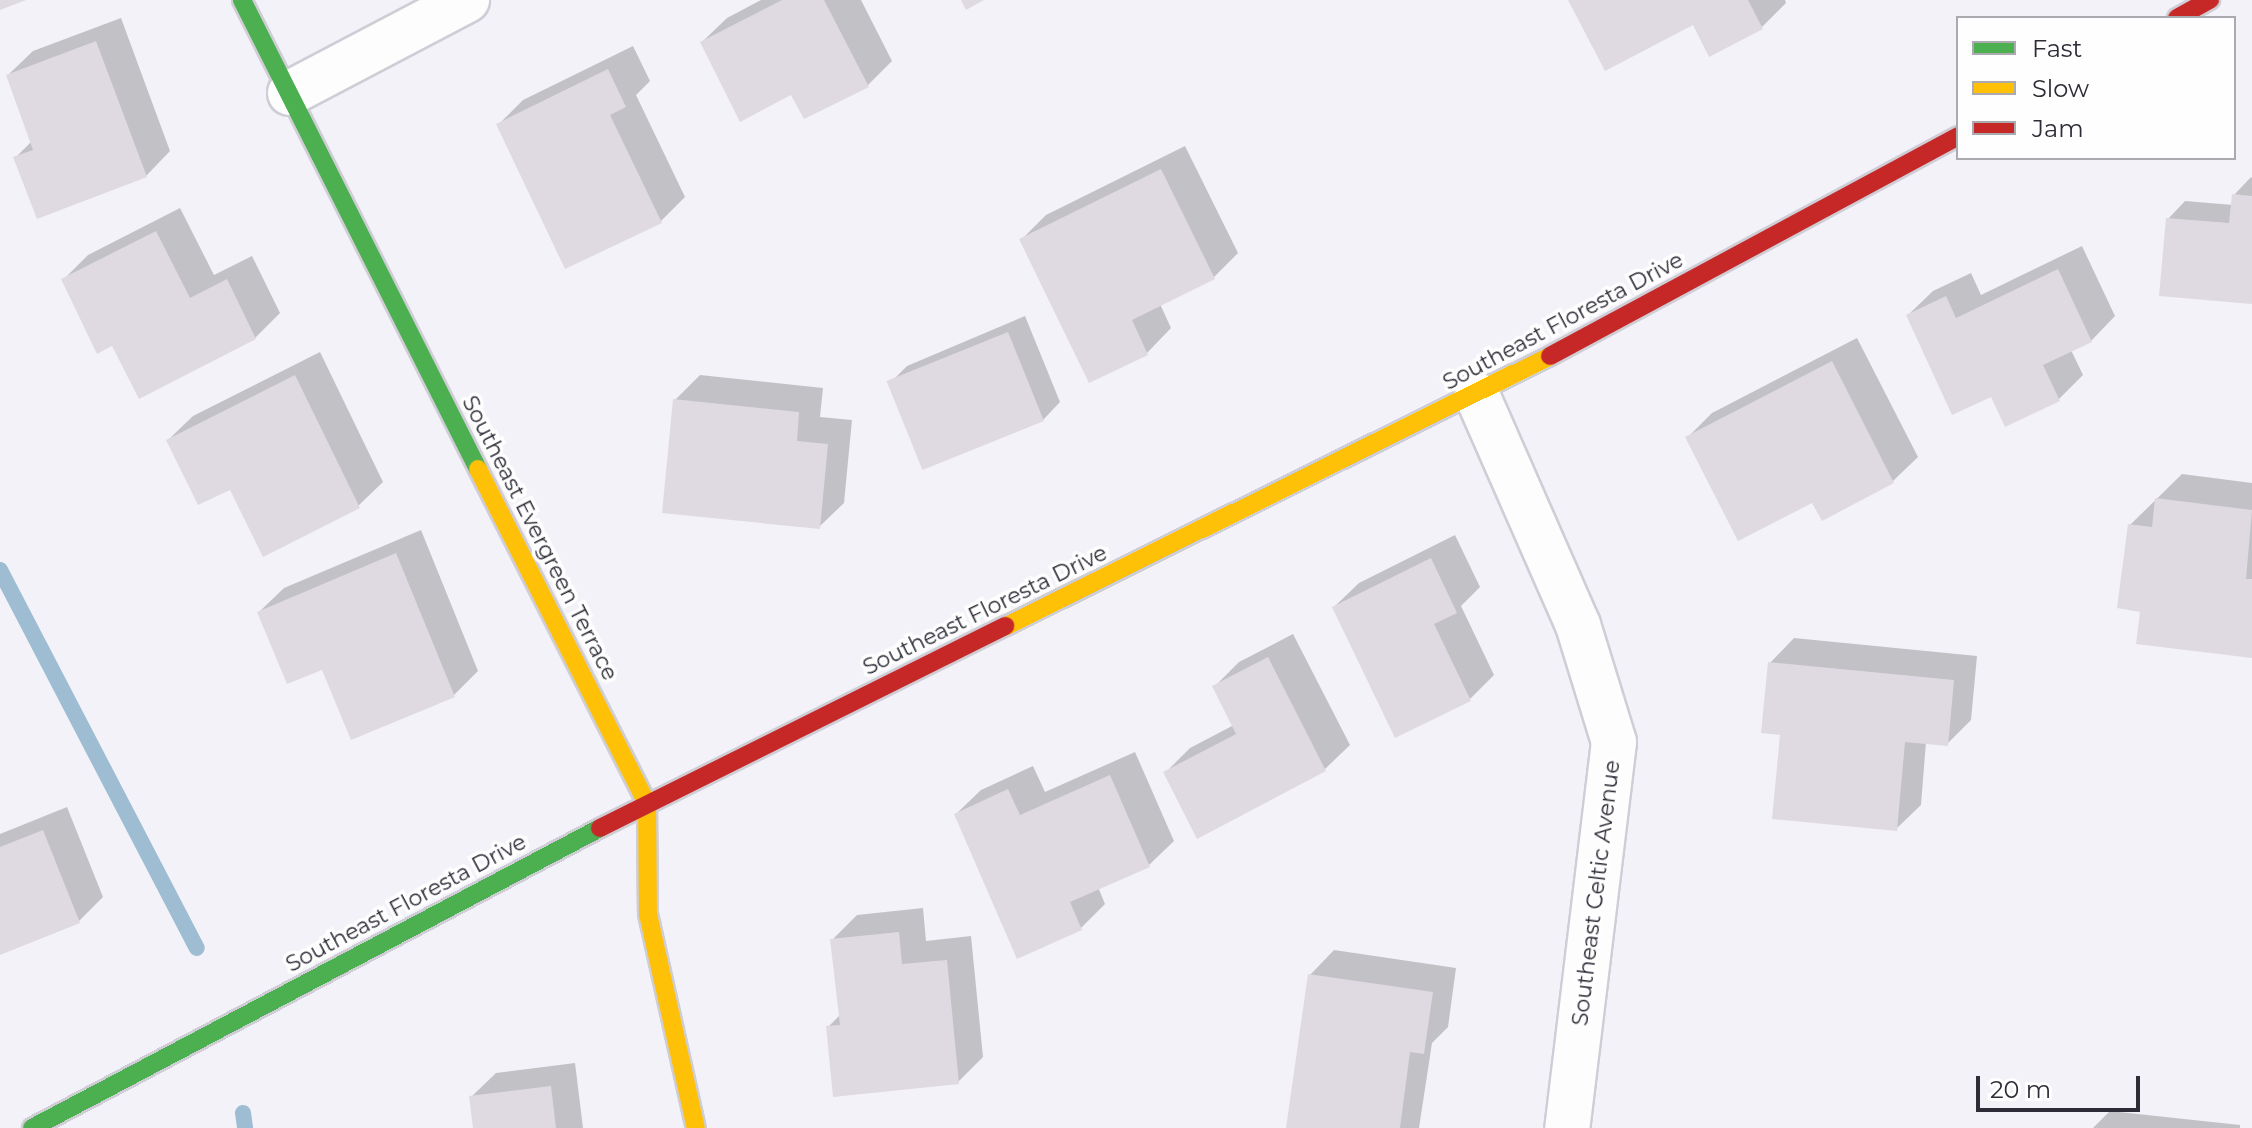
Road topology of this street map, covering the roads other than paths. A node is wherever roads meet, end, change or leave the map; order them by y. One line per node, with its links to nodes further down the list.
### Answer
1 (242, 0): 5 (street, Southeast Evergreen Terrace)
2 (467, 0): 5 (street)
3 (2210, 0): 4 (street)
4 (2181, 16)
5 (290, 93): 8 (street, Southeast Evergreen Terrace)
6 (1956, 137): 7 (street, Southeast Floresta Drive)
7 (1477, 395): 8 (street, Southeast Floresta Drive); 11 (street, Southeast Celtic Avenue)
8 (647, 803): 9 (street, Southeast Floresta Drive); 10 (street, Southeast Evergreen Terrace)
9 (32, 1128)
10 (696, 1128)
11 (1567, 1128)

